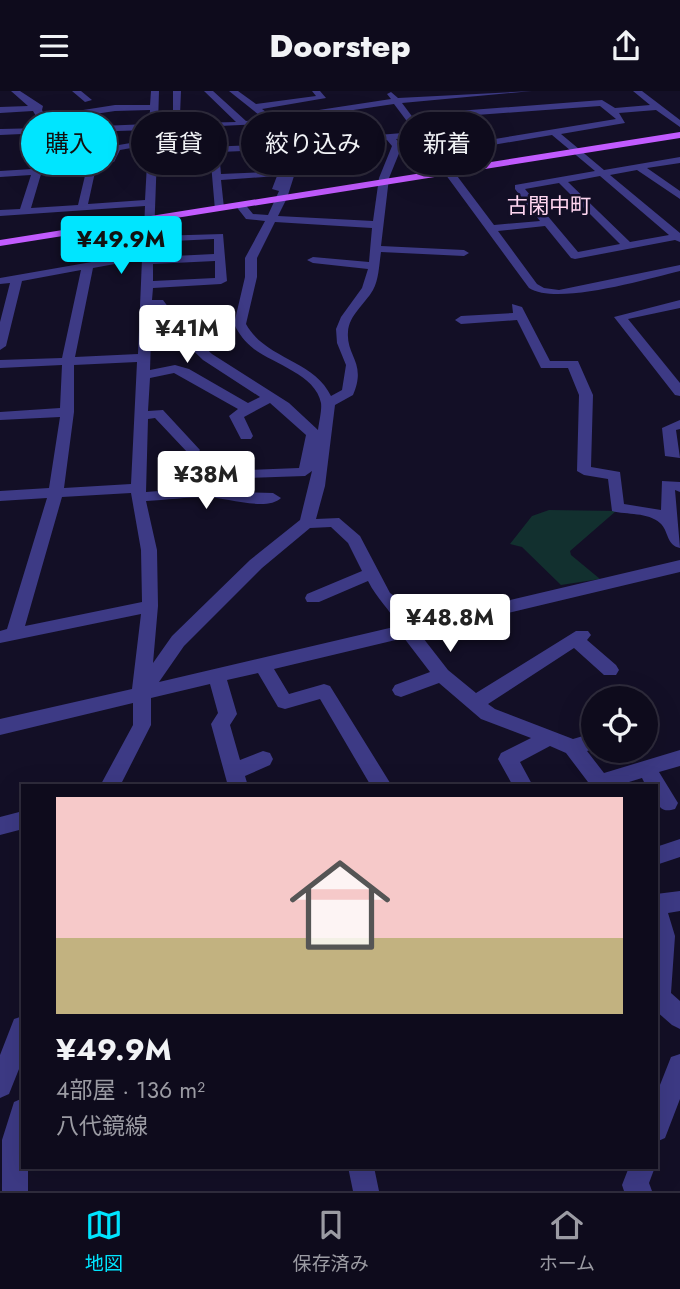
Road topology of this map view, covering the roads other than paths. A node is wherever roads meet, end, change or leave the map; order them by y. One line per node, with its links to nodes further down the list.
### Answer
1 (15, 91): 17 (street)
2 (76, 91): 13 (street)
3 (177, 91): 30 (street)
4 (208, 91): 30 (street)
5 (233, 91): 15 (street)
6 (316, 91): 15 (street)
7 (389, 91): 12 (street)
8 (528, 91): 10 (street)
9 (637, 91): 16 (street)
10 (504, 92): 12 (street); 18 (street)
11 (152, 96): 23 (street)
12 (396, 101): 25 (street); 26 (street)
13 (75, 102)
14 (49, 106): 17 (street)
15 (255, 107): 24 (street)
16 (658, 107): 21 (street); 33 (street)
17 (36, 108): 19 (street); 22 (street)
18 (519, 109): 20 (street); 28 (street)
19 (0, 110)
20 (500, 111): 27 (street); 29 (street)
21 (612, 111): 28 (street); 28 (street)
22 (39, 112)
23 (90, 112)
24 (260, 112)
25 (321, 112)
26 (404, 112)
27 (486, 112)
28 (566, 117): 37 (street)
29 (509, 119)
30 (241, 120): 32 (street)
31 (227, 124): 32 (street)
32 (231, 124): 46 (street)
33 (680, 124)
34 (517, 128): 40 (street)
35 (21, 131): 36 (street)
36 (0, 132)
37 (554, 132): 40 (street); 47 (street)
38 (680, 135): 47 (main road)
39 (399, 136): 42 (street)
40 (526, 136): 43 (street)
41 (385, 137): 42 (street)
42 (389, 137): 64 (street)
43 (495, 141)
44 (241, 148): 46 (street)
45 (227, 149): 46 (street)
46 (234, 149)
47 (577, 152): 49 (main road); 52 (street)
48 (680, 160): 50 (street)
49 (495, 165)
50 (639, 166): 52 (street); 65 (street)
51 (21, 173): 53 (street)
52 (602, 173): 63 (street); 78 (street)
53 (0, 174)
54 (35, 175): 71 (street)
55 (90, 175): 70 (street)
56 (152, 175): 67 (street)
57 (254, 175): 62 (street)
58 (283, 175): 66 (street)
59 (287, 175): 66 (street)
60 (430, 175): 64 (main road)
61 (451, 175): 77 (street)
62 (216, 177): 69 (street)
63 (561, 180): 75 (street); 81 (street)
64 (385, 182): 66 (main road); 76 (street)
65 (680, 197)
66 (277, 199): 68 (main road); 73 (street)
67 (150, 203): 70 (street); 74 (street)
68 (240, 205): 69 (main road); 73 (street)
69 (219, 208): 74 (main road)
70 (82, 209): 71 (street)
71 (25, 210): 72 (street)
72 (0, 213)
73 (270, 219): 76 (street); 106 (street)
74 (150, 220): 79 (street); 80 (main road)
75 (548, 223): 77 (street); 81 (street)
76 (380, 225): 82 (street)
77 (490, 229): 89 (street)
78 (679, 237): 81 (street)
79 (149, 239): 84 (street); 85 (street)
80 (0, 243)
81 (628, 246)
82 (376, 249): 83 (street); 88 (street)
83 (464, 253)
84 (220, 257): 85 (street); 92 (street)
85 (148, 258): 87 (street); 92 (street)
86 (313, 260): 88 (street)
87 (88, 265): 90 (street); 101 (street)
88 (373, 266): 106 (street)
89 (680, 268)
90 (17, 278): 91 (street); 99 (street)
91 (0, 281)
92 (148, 285): 93 (street)
93 (147, 305): 98 (street); 100 (street)
94 (674, 305): 95 (street); 104 (street)
95 (680, 318)
96 (461, 320): 123 (street)
97 (207, 323): 98 (street)
98 (173, 327): 105 (street)
99 (0, 346)
100 (145, 358): 101 (street); 103 (street)
101 (68, 362): 102 (street); 108 (street)
102 (0, 365)
103 (144, 375): 107 (street); 110 (street)
104 (680, 392)
105 (270, 397): 107 (street); 112 (street)
106 (328, 404): 112 (street)
107 (248, 409): 113 (street)
108 (67, 412): 109 (street); 118 (street)
109 (0, 416)
110 (142, 417): 114 (street); 119 (street)
111 (680, 424): 115 (street)
112 (318, 434): 116 (street); 122 (street)
113 (246, 436)
114 (193, 447)
115 (680, 454)
116 (250, 475)
117 (680, 487): 123 (street)
118 (56, 492): 119 (street); 120 (street); 130 (street)
119 (138, 492): 121 (street); 128 (street)
120 (0, 496)
121 (273, 498)
122 (307, 521): 126 (street); 136 (street)
123 (670, 522): 124 (street)
124 (680, 543)
125 (680, 566): 129 (street)
126 (370, 574): 127 (street); 129 (street)
127 (313, 597)
128 (150, 605): 130 (street); 136 (street)
129 (408, 629): 131 (street); 134 (street)
130 (7, 635)
131 (262, 664): 133 (street); 147 (street)
132 (610, 670): 137 (street)
133 (216, 674): 136 (street); 145 (street)
134 (442, 675): 135 (street); 137 (street)
135 (401, 691)
136 (141, 694): 138 (street); 146 (street)
137 (475, 703): 139 (street)
138 (0, 727)
139 (548, 738): 141 (street); 148 (street)
140 (581, 745): 141 (street)
141 (573, 747): 149 (street)
142 (680, 758): 144 (street)
143 (263, 759): 145 (street)
144 (646, 768): 149 (street); 150 (street)
145 (236, 779)
146 (111, 784)
147 (381, 784)
148 (522, 784)
149 (602, 784)
150 (656, 784)
151 (658, 787): 152 (street)
152 (668, 803)
153 (21, 821): 154 (street)
154 (0, 826)
155 (680, 848): 156 (street)
156 (658, 855)
157 (680, 901): 158 (street)
158 (658, 904)
159 (658, 916): 160 (street)
160 (680, 1017)
161 (21, 1033): 163 (street)
162 (680, 1066): 165 (street)
163 (0, 1085)
164 (21, 1118): 167 (street)
165 (658, 1124)
166 (641, 1169): 168 (street)
167 (15, 1191)
168 (639, 1191)

